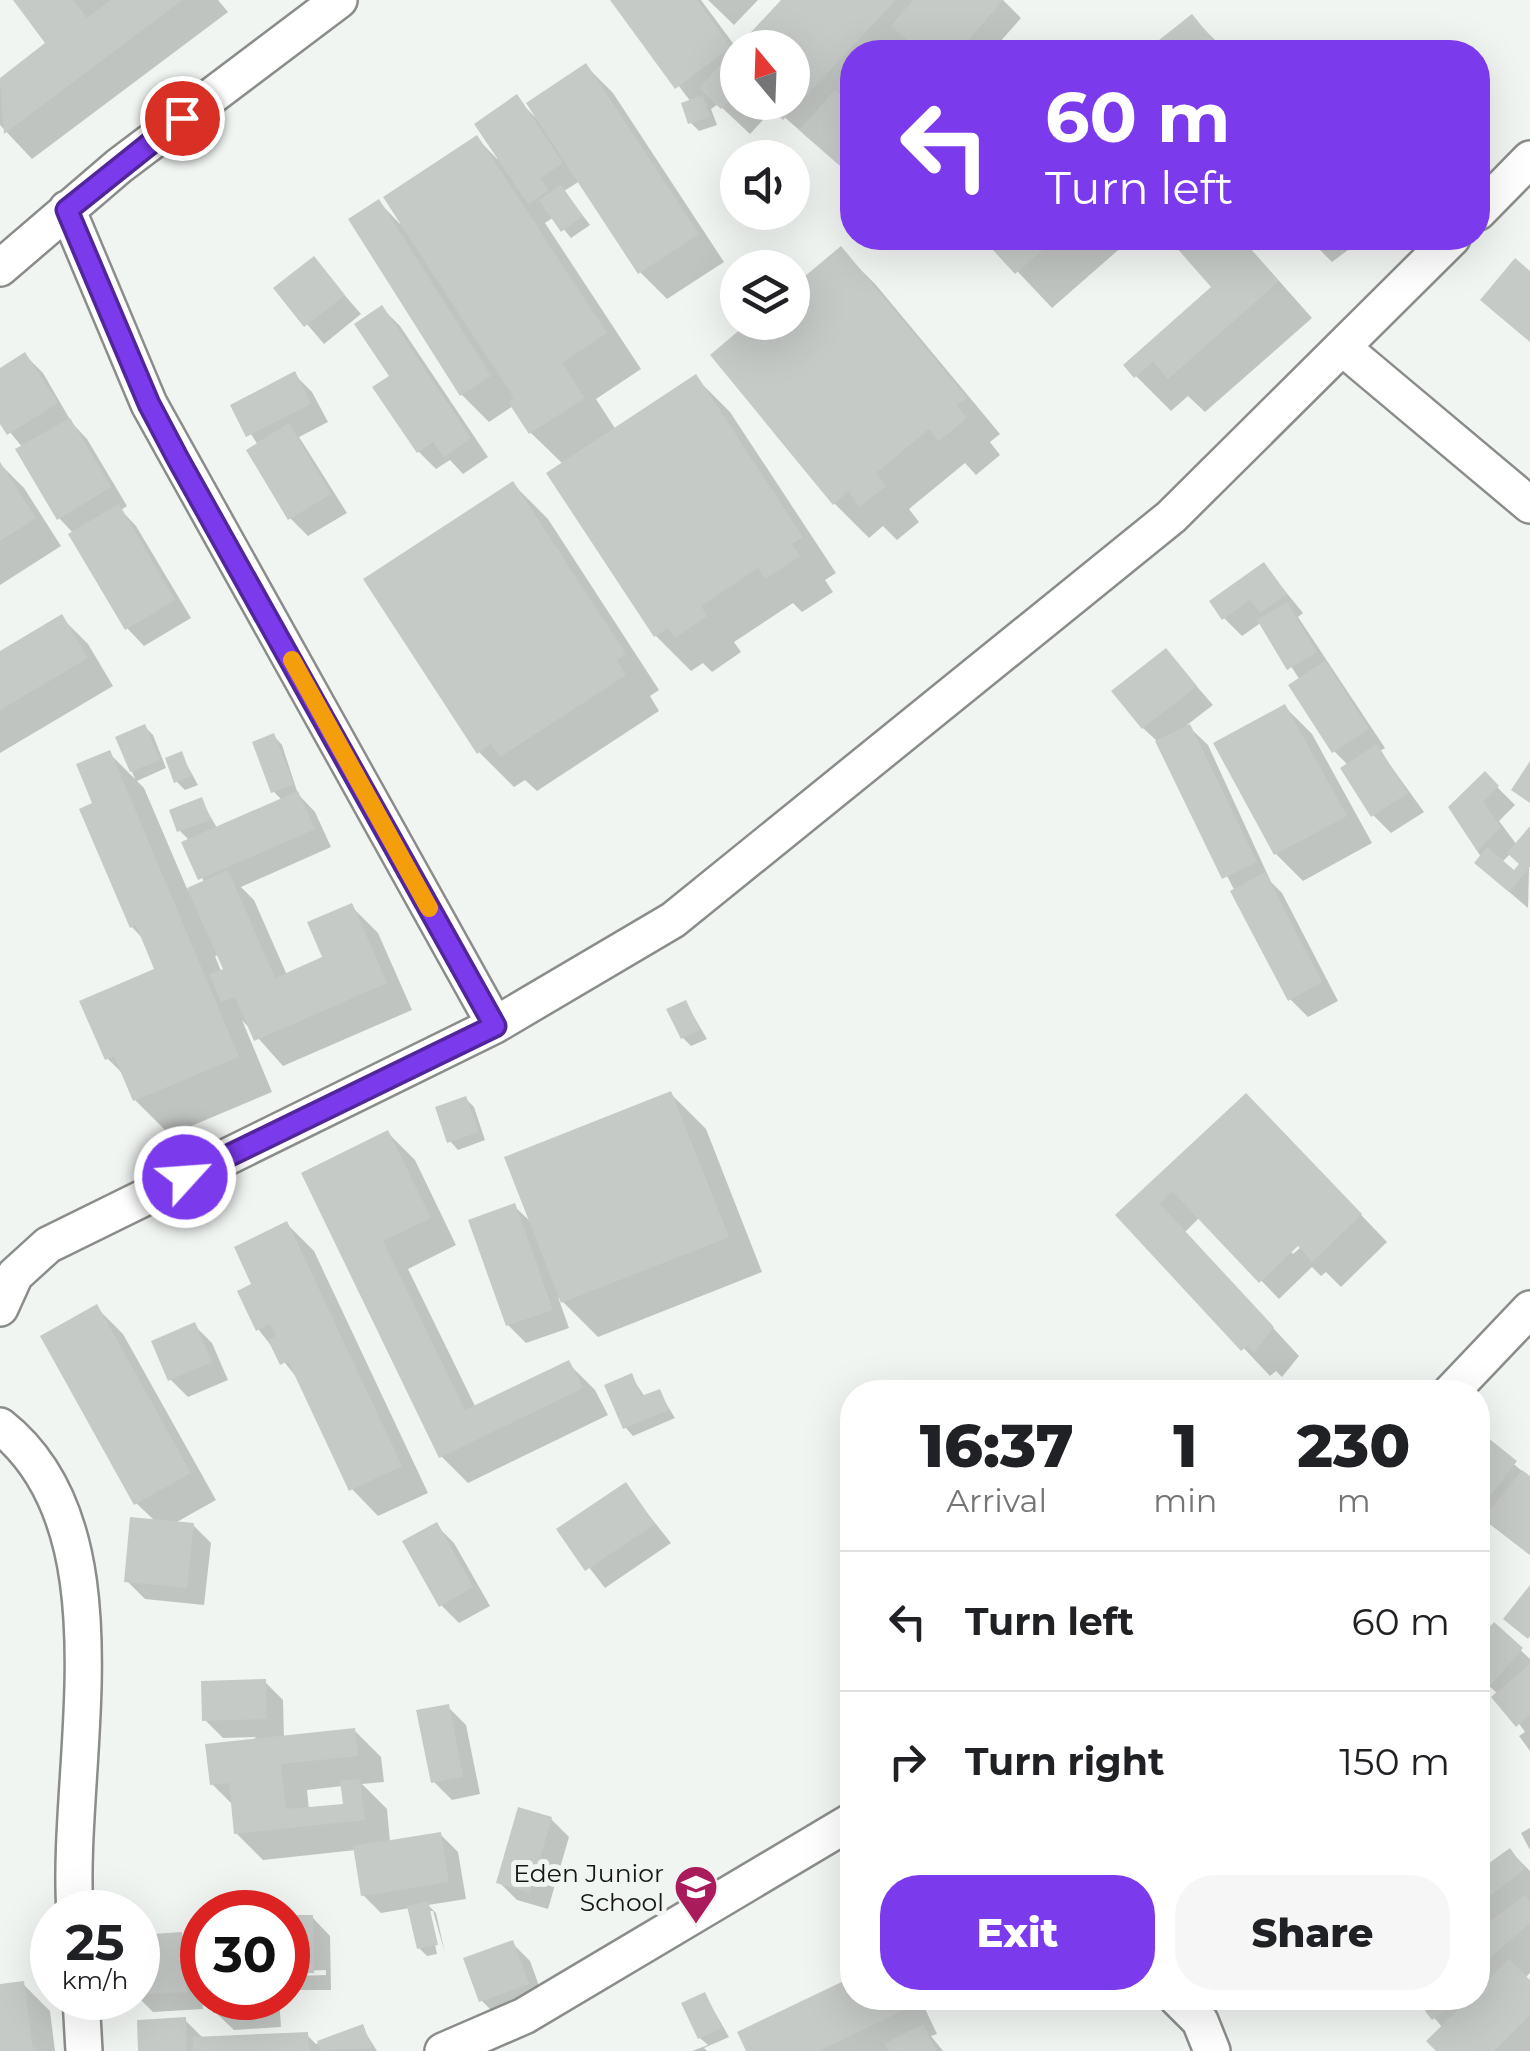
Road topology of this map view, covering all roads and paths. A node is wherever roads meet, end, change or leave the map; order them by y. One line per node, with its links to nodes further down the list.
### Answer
1 (339, 0): 4 (street)
2 (1530, 159): 3 (street)
3 (1490, 200)
4 (67, 210): 6 (street); 9 (street)
5 (1440, 250): 7 (street)
6 (0, 268)
7 (1343, 348): 8 (street); 9 (street)
8 (1530, 505)
9 (495, 1026): 10 (street)
10 (0, 1308)
11 (1530, 1310): 12 (street)
12 (1463, 1380)
13 (0, 1417): 15 (street)
14 (840, 1829): 19 (street)
15 (73, 1890)
16 (1189, 2010): 20 (street)
17 (82, 2020): 18 (street)
18 (84, 2051)
19 (442, 2051)
20 (1212, 2051)

